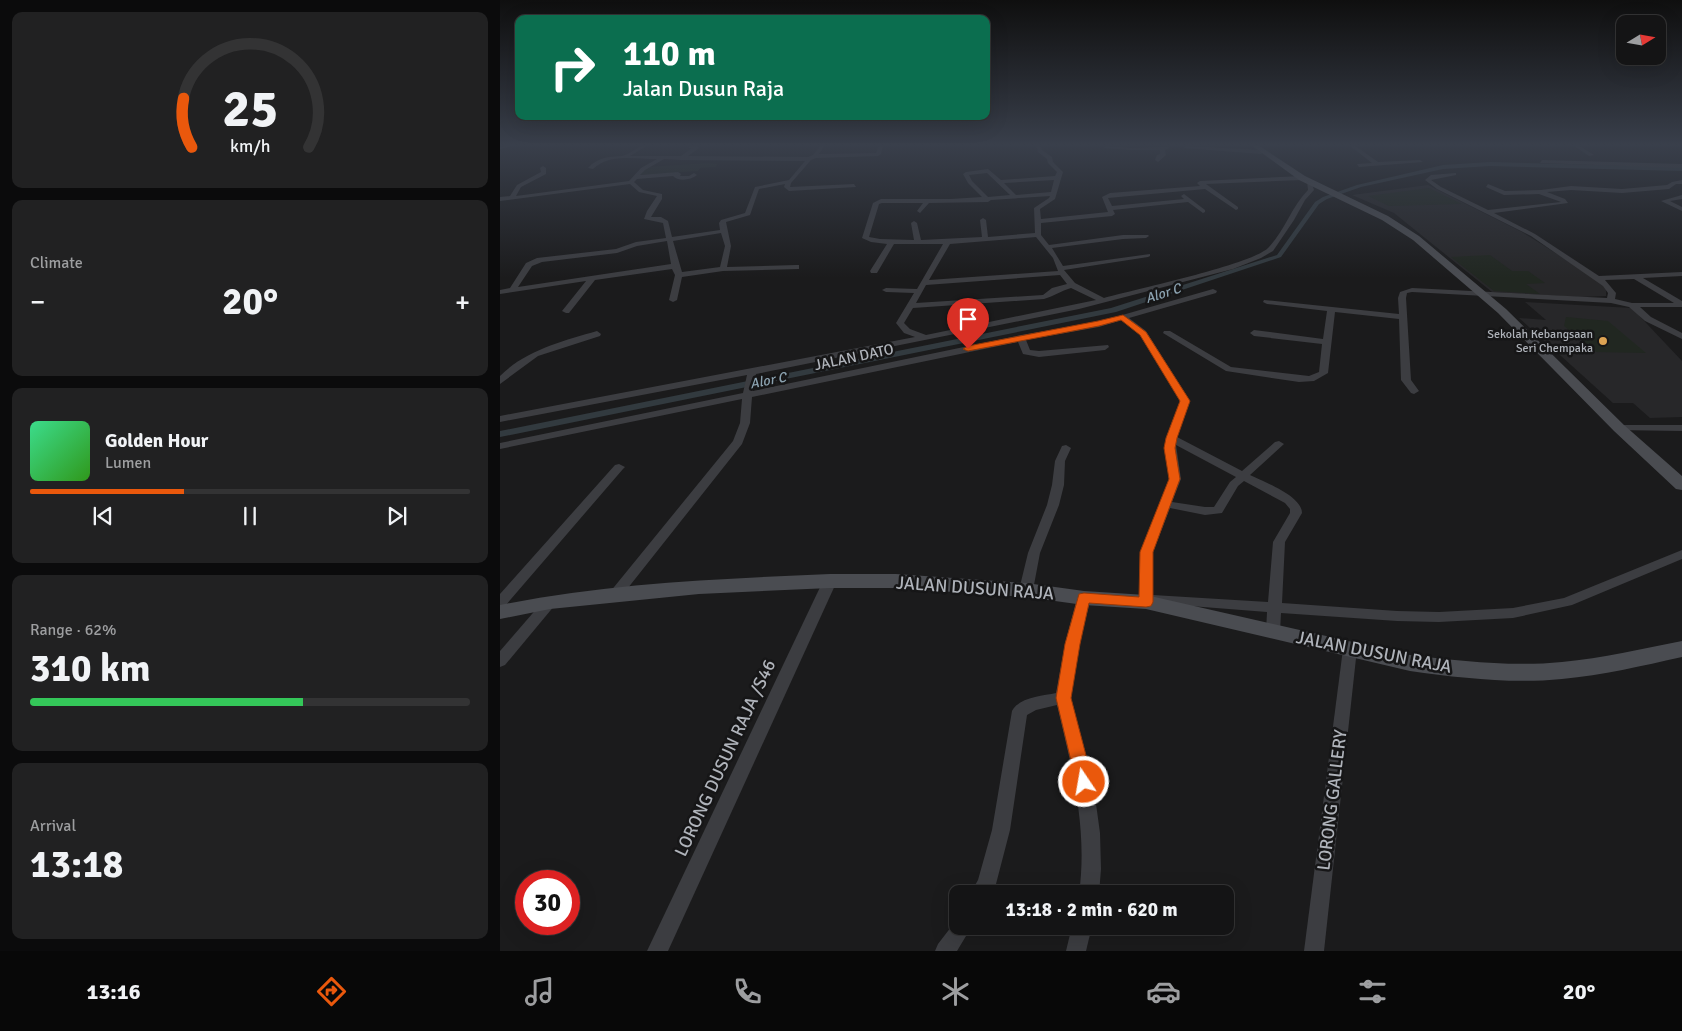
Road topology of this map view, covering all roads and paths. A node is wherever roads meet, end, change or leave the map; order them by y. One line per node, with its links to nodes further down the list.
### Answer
1 (517, 189): 20 (street)
2 (575, 189): 20 (street)
3 (640, 189): 40 (street)
4 (757, 189): 36 (street)
5 (977, 189): 25 (street)
6 (1006, 189): 21 (street)
7 (1054, 189): 19 (street)
8 (1180, 189): 17 (street)
9 (1209, 189): 28 (street)
10 (1309, 189): 65 (street)
11 (1324, 189): 63 (main road)
12 (1442, 189): 32 (street)
13 (1496, 189): 18 (street)
14 (1556, 189): 18 (street)
15 (1596, 189): 16 (street)
16 (1647, 189)
17 (1174, 190): 26 (street); 27 (street)
18 (1540, 192): 32 (street)
19 (1053, 194): 21 (street); 34 (street)
20 (512, 197): 23 (street)
21 (1014, 197): 25 (street)
22 (1682, 197): 29 (street)
23 (500, 199)
24 (928, 200): 25 (street); 30 (street); 42 (street)
25 (988, 200)
26 (1189, 200): 27 (street); 31 (street)
27 (1110, 208): 34 (street)
28 (1236, 208)
29 (1682, 209)
30 (920, 211)
31 (1203, 211)
32 (1489, 212): 54 (street)
33 (983, 220): 39 (street)
34 (1038, 221): 37 (street)
35 (914, 223): 41 (street)
36 (724, 232): 40 (street); 48 (street)
37 (1038, 235): 39 (street); 44 (street)
38 (1146, 236): 44 (street)
39 (985, 238): 43 (street)
40 (671, 240): 46 (street); 59 (street)
41 (918, 241): 42 (street); 43 (street)
42 (892, 242): 50 (street)
43 (948, 242): 56 (street)
44 (1048, 247): 49 (street)
45 (1148, 255): 49 (street)
46 (675, 266): 52 (street); 55 (street)
47 (796, 267): 48 (street)
48 (723, 269): 52 (street)
49 (1062, 270): 56 (street); 57 (street)
50 (874, 271)
51 (1682, 274): 53 (street)
52 (679, 275): 64 (street)
53 (1633, 275): 54 (street); 68 (street)
54 (1597, 278): 66 (street)
55 (592, 279): 59 (street); 72 (street)
56 (924, 282): 60 (street)
57 (1072, 285): 65 (street); 70 (street)
58 (886, 290): 60 (street)
59 (512, 291): 62 (street)
60 (919, 291): 70 (street)
61 (1213, 291): 73 (street, JALAN DATO)
62 (500, 292)
63 (1483, 294): 66 (street); 74 (street); 88 (main road)
64 (673, 300)
65 (1104, 301): 79 (street)
66 (1611, 301): 69 (street)
67 (1267, 302): 71 (street)
68 (1682, 304): 69 (street)
69 (1632, 305): 78 (street)
70 (910, 306): 79 (street)
71 (1331, 309): 74 (street); 81 (street)
72 (566, 311)
73 (1123, 317): 80 (street, JALAN DATO); 90 (street)
74 (1403, 317): 85 (street)
75 (1167, 333): 81 (street)
76 (1254, 333): 81 (street)
77 (597, 334): 84 (street)
78 (1682, 336)
79 (924, 337): 83 (street)
80 (1021, 338): 82 (street); 86 (street, JALAN DATO)
81 (1327, 342)
82 (1105, 347)
83 (752, 373): 86 (street); 87 (street)
84 (500, 381)
85 (1414, 391)
86 (747, 394): 92 (street, JALAN DATO); 101 (street)
87 (500, 419)
88 (1620, 428): 89 (street); 96 (main road)
89 (1682, 428)
90 (1171, 438): 95 (street); 97 (street)
91 (1279, 444): 95 (street)
92 (500, 446)
93 (1066, 448): 100 (street)
94 (619, 466): 104 (street)
95 (1244, 475): 97 (street); 106 (street)
96 (1682, 485)
97 (1165, 504): 103 (street)
98 (1682, 554): 106 (street)
99 (830, 581): 100 (main road, JALAN DUSUN RAJA); 101 (main road, JALAN DUSUN RAJA); 117 (street, LORONG DUSUN RAJA /S46)
100 (1026, 590): 102 (main road, JALAN DUSUN RAJA)
101 (615, 595): 105 (main road, JALAN DUSUN RAJA)
102 (1084, 598): 103 (main road, JALAN DUSUN RAJA); 112 (street)
103 (1145, 600): 106 (street); 108 (main road, JALAN DUSUN RAJA)
104 (500, 602)
105 (550, 602): 107 (main road, JALAN DUSUN RAJA); 111 (street)
106 (1275, 608): 108 (street)
107 (500, 612)
108 (1273, 632): 109 (main road, JALAN DUSUN RAJA)
109 (1350, 649): 110 (main road, JALAN DUSUN RAJA); 120 (street, LORONG GALLERY)
110 (1682, 649)
111 (500, 661)
112 (1063, 698): 113 (street); 114 (street)
113 (985, 885)
114 (1090, 885)
115 (956, 935): 118 (street)
116 (1080, 935): 119 (street)
117 (656, 951)
118 (945, 951)
119 (1076, 951)
120 (1314, 951)

